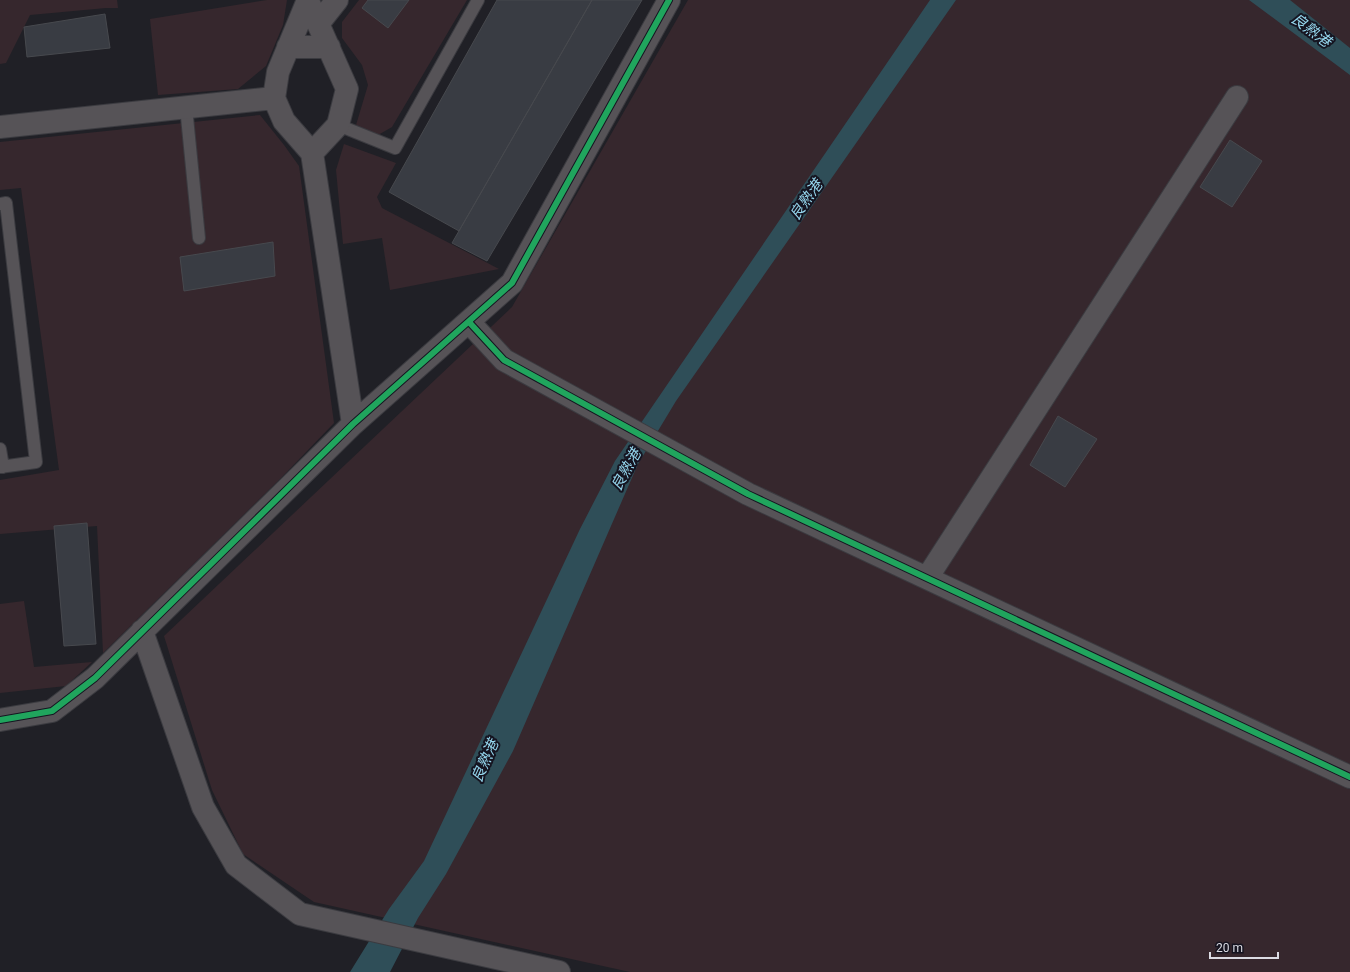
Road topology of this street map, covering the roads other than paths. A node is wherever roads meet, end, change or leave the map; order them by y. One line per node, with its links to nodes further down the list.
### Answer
1 (308, 0): 5 (street); 6 (street)
2 (337, 0): 5 (street)
3 (478, 0): 12 (lane)
4 (668, 0): 16 (street)
5 (318, 24): 7 (street)
6 (288, 47): 7 (street); 9 (street)
7 (329, 47): 12 (street)
8 (1237, 97): 20 (street)
9 (274, 98): 10 (street); 13 (street)
10 (186, 107): 11 (street); 15 (lane)
11 (0, 124)
12 (338, 125): 13 (street)
13 (312, 153): 17 (street)
14 (0, 204): 19 (lane)
15 (199, 238)
16 (469, 322): 17 (street); 20 (street)
17 (353, 424): 21 (street)
18 (0, 449): 19 (lane)
19 (1, 467)
20 (927, 578): 23 (street)
21 (142, 631): 22 (street); 24 (street)
22 (0, 720)
23 (1350, 777)
24 (559, 972)

